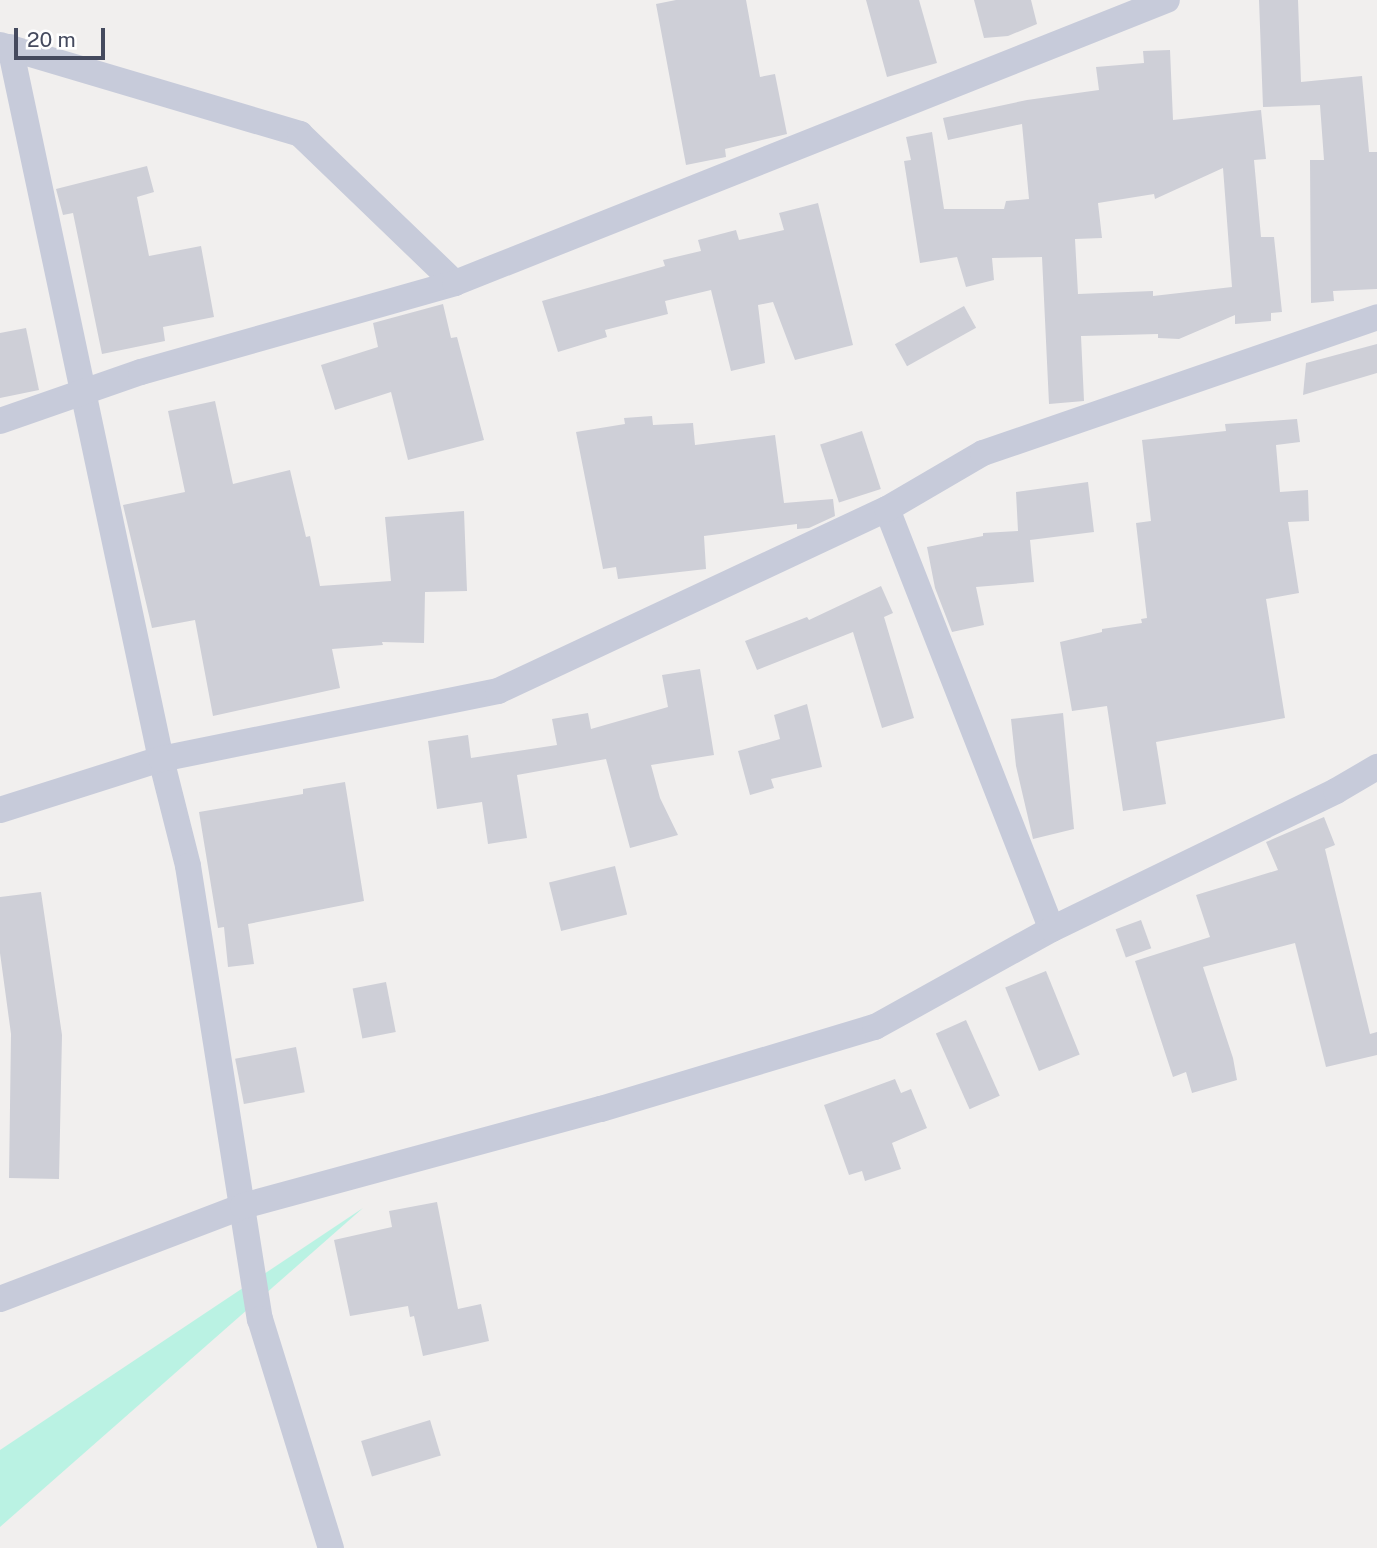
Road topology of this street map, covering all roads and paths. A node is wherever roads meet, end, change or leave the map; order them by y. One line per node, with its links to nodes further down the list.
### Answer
1 (1167, 0): 3 (street)
2 (5, 46): 3 (street); 5 (street)
3 (455, 283): 5 (street)
4 (1377, 317): 7 (street)
5 (83, 392): 6 (street); 8 (street)
6 (0, 421)
7 (887, 509): 8 (street); 11 (street)
8 (162, 759): 10 (street); 12 (street)
9 (1377, 767): 11 (street)
10 (0, 810)
11 (1052, 929): 12 (street)
12 (243, 1206): 13 (street); 14 (street)
13 (0, 1299)
14 (331, 1548)

